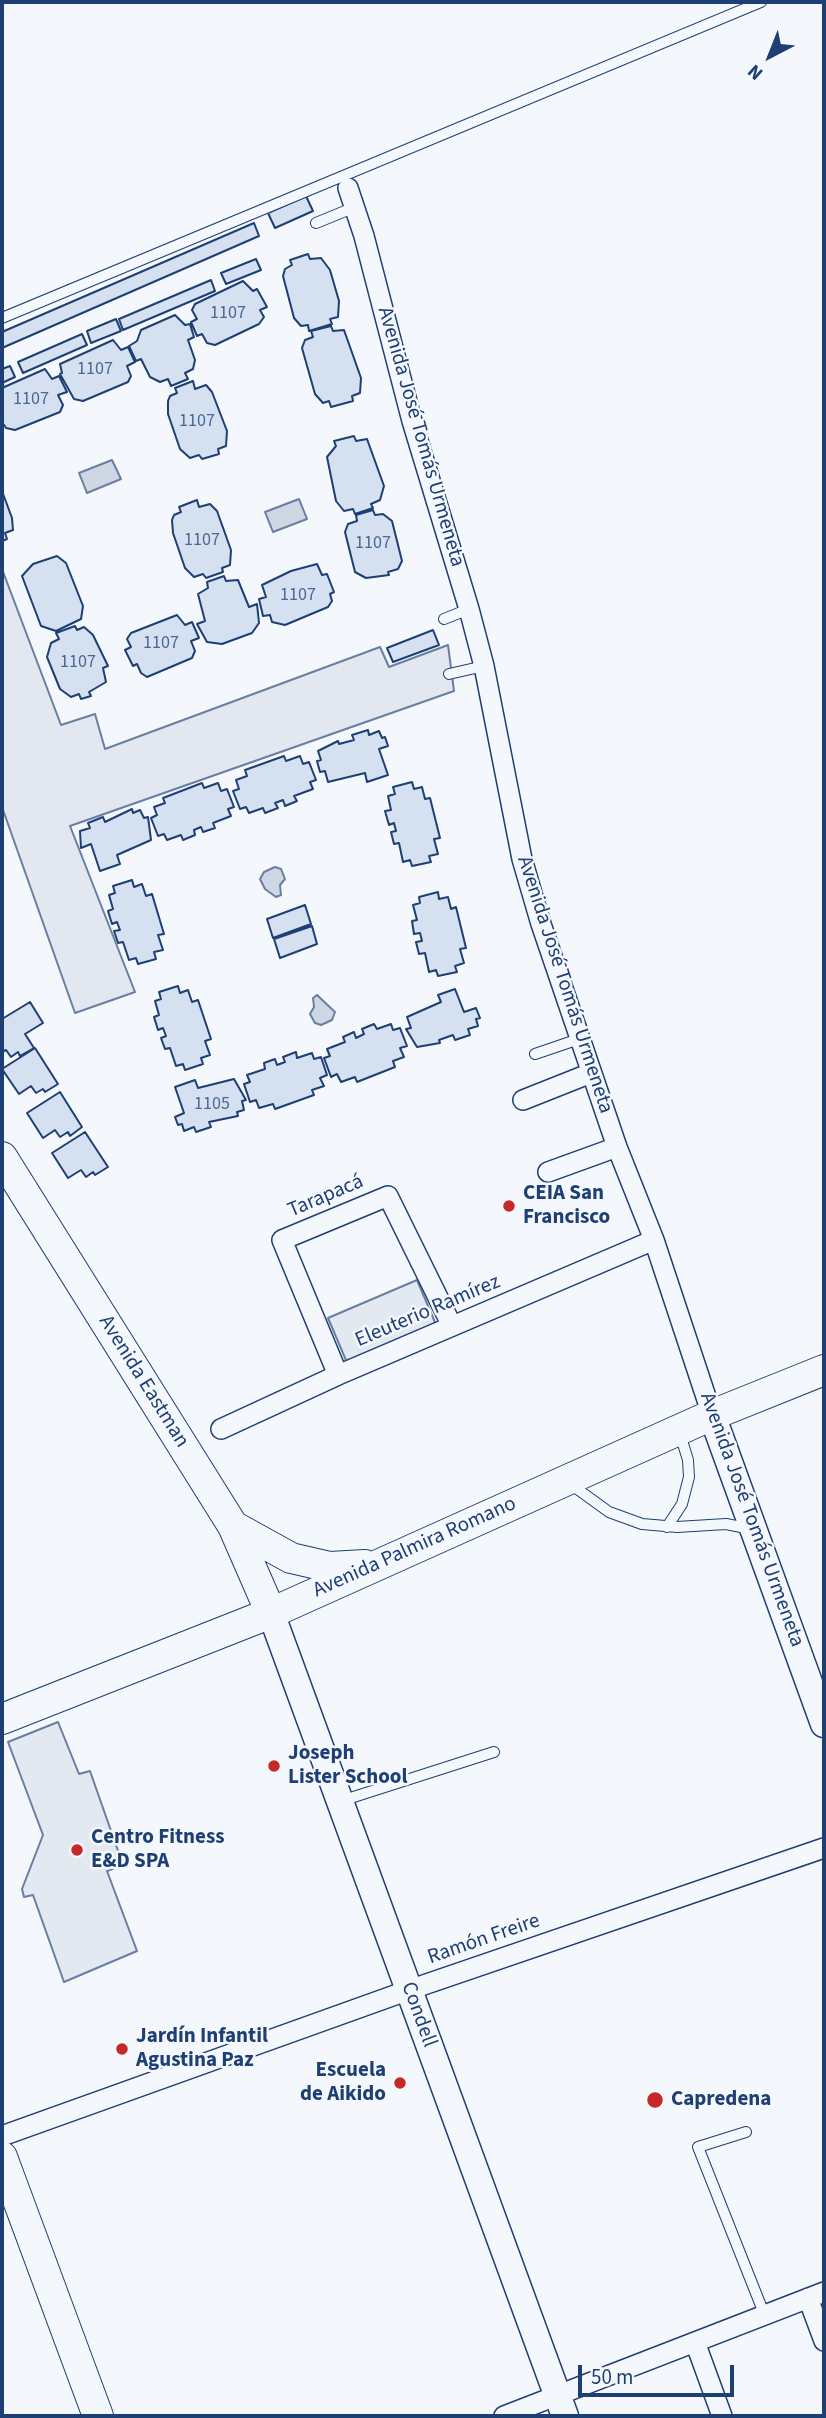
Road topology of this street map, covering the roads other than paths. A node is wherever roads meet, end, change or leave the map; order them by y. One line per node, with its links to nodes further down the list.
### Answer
1 (761, 2): 4 (lane)
2 (351, 198): 3 (lane); 5 (street, Avenida José Tomás Urmeneta)
3 (316, 223)
4 (2, 318)
5 (469, 609): 6 (lane); 7 (street, Avenida José Tomás Urmeneta)
6 (444, 619)
7 (484, 666): 8 (lane); 9 (street, Avenida José Tomás Urmeneta)
8 (449, 674)
9 (579, 1039): 10 (lane); 11 (street, Avenida José Tomás Urmeneta)
10 (535, 1054)
11 (592, 1073): 12 (street); 13 (street, Avenida José Tomás Urmeneta)
12 (523, 1100)
13 (617, 1147): 15 (street); 16 (street, Avenida José Tomás Urmeneta)
14 (2, 1157): 24 (main road, Avenida Eastman)
15 (548, 1171)
16 (654, 1240): 17 (street, Eleuterio Ramírez); 20 (street, Avenida José Tomás Urmeneta)
17 (452, 1326): 19 (street, Eleuterio Ramírez); 19 (street, Tarapacá)
18 (824, 1370): 20 (main road, Avenida Palmira Romano)
19 (338, 1375): 21 (street, Eleuterio Ramírez)
20 (712, 1415): 22 (main road, Avenida Palmira Romano); 26 (street, Avenida José Tomás Urmeneta)
21 (221, 1429)
22 (678, 1430): 23 (main road, Avenida Palmira Romano); 25 (lane)
23 (566, 1480): 25 (lane); 27 (main road, Avenida Palmira Romano)
24 (233, 1526): 27 (main road); 28 (main road, Avenida Eastman)
25 (667, 1527): 26 (lane)
26 (754, 1531): 29 (street, Avenida José Tomás Urmeneta)
27 (389, 1560): 28 (main road, Avenida Palmira Romano)
28 (271, 1613): 30 (main road, Avenida Palmira Romano); 33 (street, Condell)
29 (817, 1681): 31 (street, Avenida José Tomás Urmeneta)
30 (2, 1719)
31 (824, 1724)
32 (494, 1752): 33 (lane)
33 (340, 1802): 35 (street, Condell)
34 (824, 1848): 35 (street, Ramón Freire)
35 (409, 1990): 37 (street, Ramón Freire); 43 (street, Condell)
36 (746, 2132): 40 (lane)
37 (2, 2136)
38 (2, 2157): 44 (main road)
39 (816, 2295): 40 (street); 41 (street)
40 (765, 2316): 42 (street)
41 (824, 2341)
42 (695, 2343): 43 (street); 46 (street)
43 (561, 2406): 45 (street)
44 (98, 2416)
45 (504, 2416)
46 (722, 2416)

